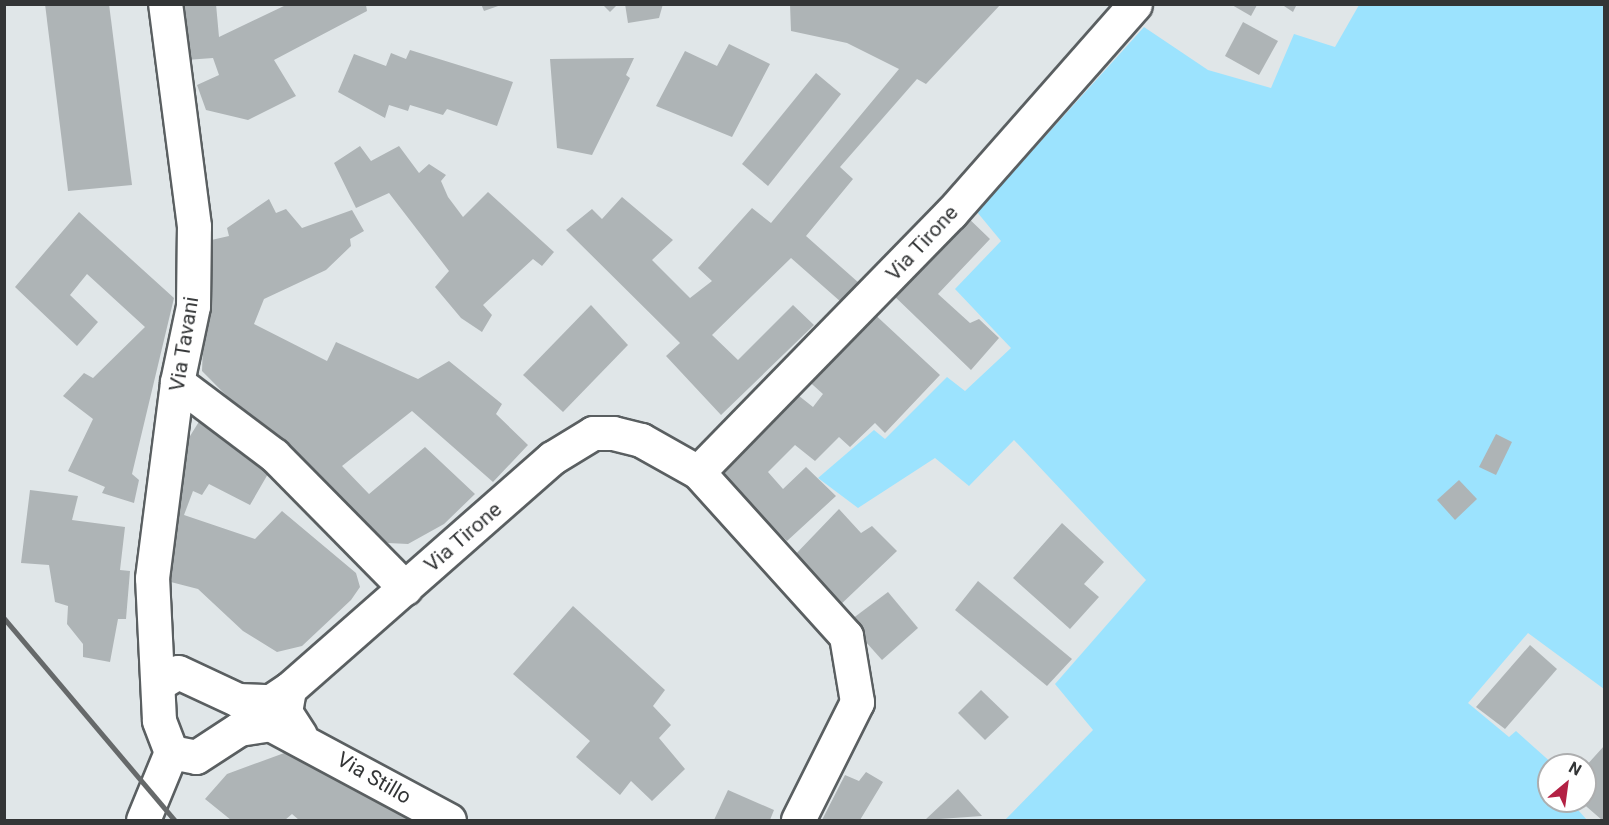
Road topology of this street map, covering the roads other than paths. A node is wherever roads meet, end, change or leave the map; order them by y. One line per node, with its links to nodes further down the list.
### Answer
1 (165, 4): 3 (street, Via Tavani)
2 (1135, 4): 4 (street, Via Tirone)
3 (177, 382): 5 (street); 6 (street, Via Tavani)
4 (698, 472): 5 (street, Via Tirone); 12 (street, Via Tirone)
5 (405, 588): 7 (street, Via Tirone)
6 (158, 684): 7 (street, Via Tirone); 9 (street, Via Tavani)
7 (290, 689): 8 (street)
8 (300, 735): 9 (street, Via Stillo); 11 (street, Via Stillo)
9 (171, 752): 10 (street)
10 (143, 820)
11 (449, 820)
12 (798, 820)

